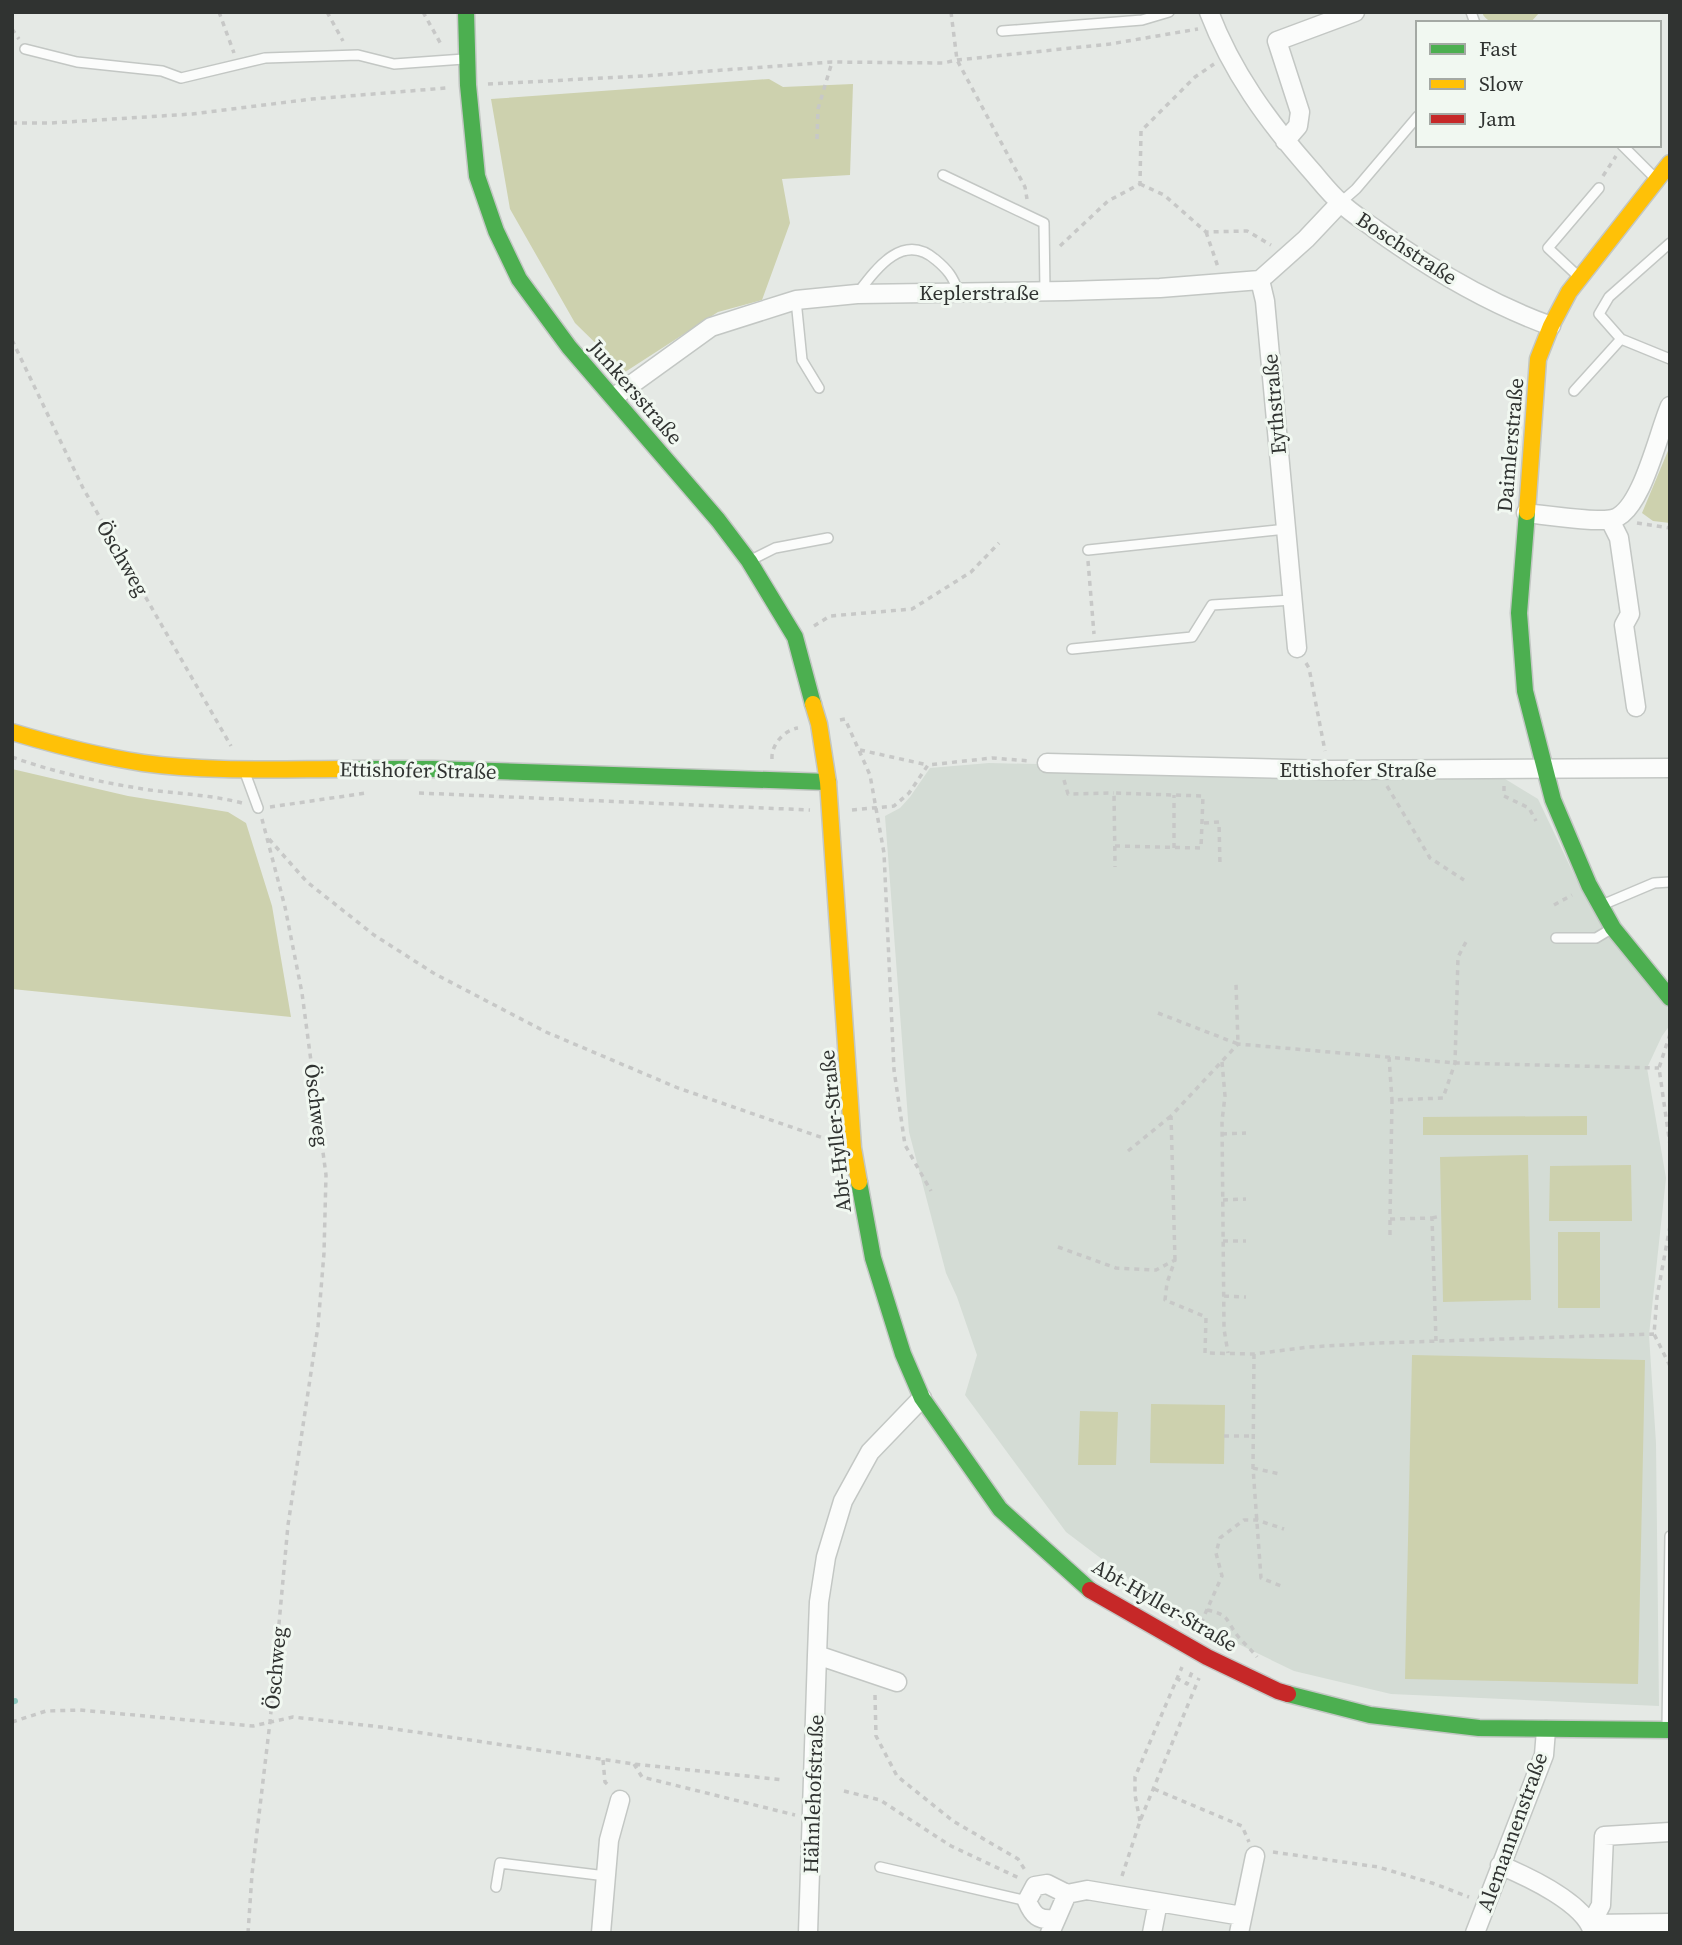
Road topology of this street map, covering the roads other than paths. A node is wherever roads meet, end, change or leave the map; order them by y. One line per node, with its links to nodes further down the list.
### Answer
1 (466, 12): 7 (street, Junkersstraße)
2 (1169, 12): 5 (lane)
3 (1355, 12): 9 (street)
4 (1212, 19): 9 (street, Boschstraße)
5 (1002, 31)
6 (25, 49): 7 (lane)
7 (468, 59): 28 (street, Junkersstraße)
8 (1416, 118): 15 (lane)
9 (1285, 141): 15 (street, Boschstraße)
10 (1624, 147): 13 (lane)
11 (1670, 163): 13 (street, Daimlerstraße)
12 (943, 175): 20 (lane)
13 (1657, 179): 17 (street, Daimlerstraße)
14 (1599, 188): 17 (lane)
15 (1340, 203): 18 (street); 23 (street, Boschstraße)
16 (1670, 243): 24 (lane)
17 (1580, 278): 23 (street, Daimlerstraße)
18 (1260, 280): 20 (street, Keplerstraße); 32 (street, Eythstraße)
19 (958, 291): 20 (street, Keplerstraße); 21 (street, Keplerstraße); 21 (lane)
20 (1045, 291)
21 (857, 294): 22 (street, Keplerstraße)
22 (796, 300): 26 (lane); 28 (street, Keplerstraße)
23 (1550, 326): 30 (street, Daimlerstraße)
24 (1621, 339): 25 (lane); 27 (lane)
25 (1670, 359)
26 (819, 388)
27 (1574, 391)
28 (614, 397): 35 (street, Junkersstraße)
29 (1670, 406): 31 (street)
30 (1526, 513): 31 (street); 42 (street, Daimlerstraße)
31 (1617, 517): 39 (street)
32 (1286, 529): 34 (lane); 36 (street, Eythstraße)
33 (828, 538): 35 (lane)
34 (1087, 550)
35 (750, 561): 45 (street, Junkersstraße)
36 (1292, 600): 37 (street, Eythstraße); 38 (lane)
37 (1297, 648)
38 (1072, 649)
39 (1636, 707)
40 (12, 732): 44 (street, Ettishofer Straße)
41 (1053, 763): 42 (street, Ettishofer Straße)
42 (1545, 768): 43 (street, Ettishofer Straße); 48 (street, Daimlerstraße)
43 (1670, 768)
44 (243, 769): 45 (street, Ettishofer Straße); 46 (lane)
45 (828, 782): 52 (street, Abt-Hyller-Straße)
46 (258, 807)
47 (1670, 882): 48 (lane)
48 (1601, 906): 49 (street, Daimlerstraße)
49 (1613, 928): 50 (lane); 51 (street, Daimlerstraße)
50 (1556, 938)
51 (1670, 998)
52 (922, 1398): 54 (street, Hähnlehofstraße); 56 (street, Abt-Hyller-Straße)
53 (1670, 1536): 57 (lane)
54 (817, 1655): 55 (street); 73 (street, Hähnlehofstraße)
55 (897, 1682)
56 (1546, 1730): 57 (street, Abt-Hyller-Straße); 61 (street, Alemannenstraße)
57 (1668, 1730)
58 (620, 1800): 63 (street)
59 (1670, 1832): 71 (street)
60 (1255, 1856): 69 (street)
61 (1500, 1865): 71 (street); 75 (street, Alemannenstraße)
62 (880, 1867): 65 (lane)
63 (606, 1876): 64 (lane); 72 (street)
64 (496, 1888)
65 (1030, 1890): 66 (street); 70 (street)
66 (1067, 1894): 67 (street); 70 (street)
67 (1158, 1902): 69 (street); 74 (street)
68 (1670, 1923): 71 (street)
69 (1241, 1924)
70 (1052, 1926)
71 (1592, 1928)
72 (601, 1933)
73 (808, 1933)
74 (1152, 1933)
75 (1475, 1933)

